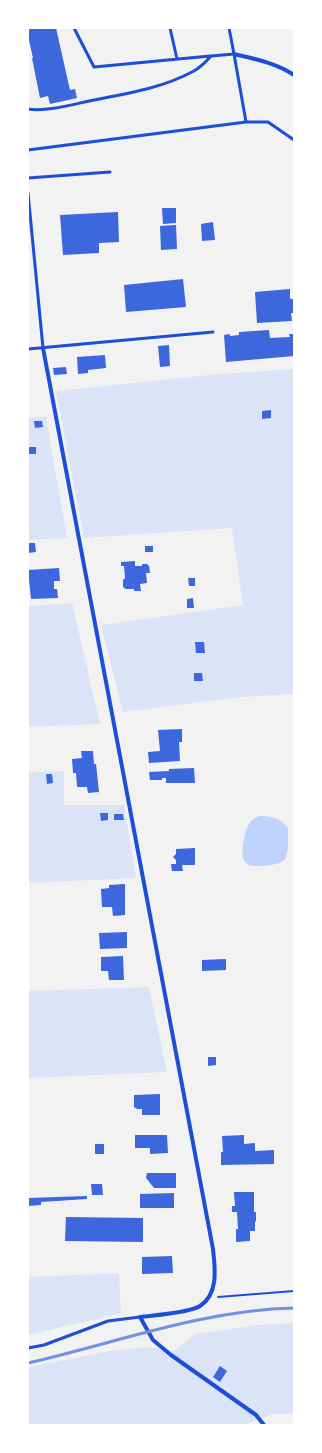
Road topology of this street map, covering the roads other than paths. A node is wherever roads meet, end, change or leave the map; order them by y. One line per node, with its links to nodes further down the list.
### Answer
1 (74, 28): 6 (lane)
2 (170, 28): 6 (lane)
3 (229, 28): 4 (lane)
4 (234, 54): 5 (lane); 7 (street); 9 (lane)
5 (210, 56): 6 (lane); 8 (lane)
6 (177, 59)
7 (294, 75)
8 (28, 108)
9 (246, 122): 10 (lane); 11 (lane)
10 (294, 140)
11 (28, 150)
12 (110, 172): 13 (lane)
13 (28, 178)
14 (28, 193): 16 (lane)
15 (213, 332): 16 (lane)
16 (43, 348): 17 (lane); 18 (street)
17 (28, 349)
18 (140, 1317): 19 (lane); 20 (street)
19 (28, 1348)
20 (264, 1425)

